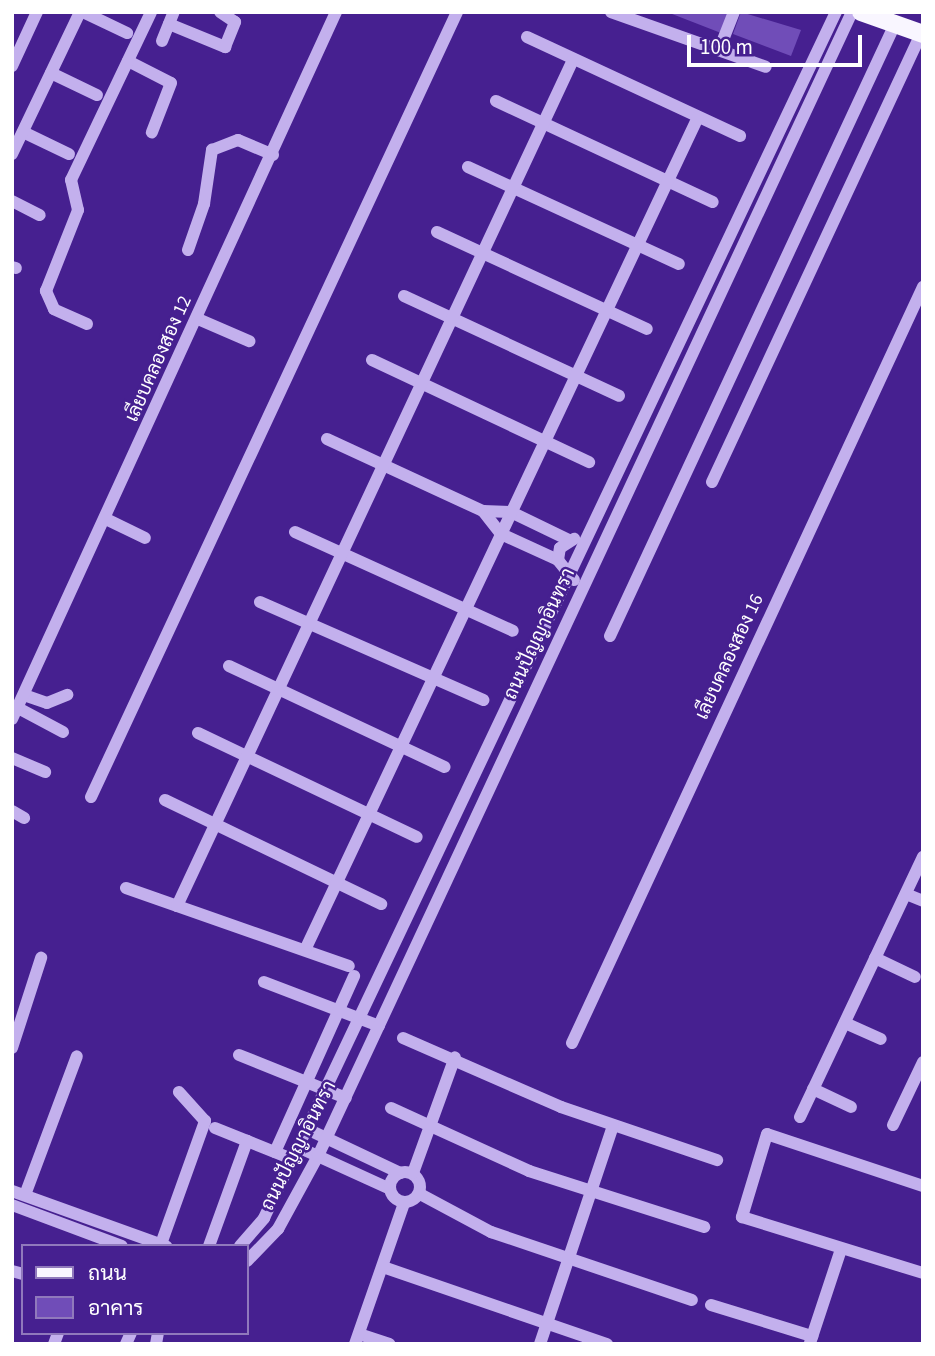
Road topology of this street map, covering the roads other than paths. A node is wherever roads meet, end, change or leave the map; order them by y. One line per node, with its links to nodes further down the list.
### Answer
1 (37, 12): 23 (street)
2 (81, 12): 16 (street); 25 (street)
3 (151, 12): 22 (street)
4 (220, 12): 13 (street)
5 (336, 12): 35 (street, เลียบคลองสอง 12)
6 (457, 12): 96 (street)
7 (611, 12): 15 (street)
8 (656, 12): 15 (street)
9 (734, 12): 20 (street)
10 (835, 12): 69 (street, ถนนปัญญาอินทรา)
11 (852, 12): 72 (street, ถนนปัญญาอินทรา)
12 (862, 12): 14 (main road)
13 (172, 16): 19 (street)
14 (895, 24): 17 (main road); 81 (street)
15 (651, 26): 20 (street)
16 (127, 33)
17 (922, 33): 63 (street)
18 (527, 37): 21 (street)
19 (162, 41)
20 (719, 50): 24 (street)
21 (573, 60): 28 (street); 29 (street)
22 (128, 61): 31 (street); 52 (street)
23 (12, 66)
24 (766, 67)
25 (51, 73): 26 (street); 30 (street)
26 (97, 95)
27 (496, 101): 29 (street)
28 (698, 117): 32 (street); 37 (street)
29 (543, 123): 37 (street); 38 (street)
30 (23, 132): 33 (street); 34 (street)
31 (152, 132)
32 (740, 136)
33 (69, 153)
34 (12, 154)
35 (273, 155): 44 (street); 51 (street, เลียบคลองสอง 12)
36 (468, 167): 38 (street)
37 (669, 179): 40 (street); 43 (street)
38 (513, 187): 43 (street); 45 (street)
39 (12, 201): 41 (street)
40 (713, 202)
41 (40, 215)
42 (438, 232): 45 (street)
43 (638, 244): 46 (street); 49 (street)
44 (188, 250)
45 (482, 253): 49 (street); 50 (street)
46 (679, 264)
47 (923, 287): 119 (street, เลียบคลองสอง 16)
48 (404, 296): 50 (street)
49 (607, 310): 53 (street); 56 (street)
50 (452, 318): 56 (street); 57 (street)
51 (198, 319): 54 (street); 66 (street, เลียบคลองสอง 12)
52 (87, 324)
53 (647, 329)
54 (249, 341)
55 (372, 360): 57 (street)
56 (576, 375): 58 (street); 60 (street)
57 (422, 382): 60 (street); 62 (street)
58 (619, 396)
59 (327, 439): 62 (street)
60 (545, 441): 61 (street); 65 (street)
61 (589, 462)
62 (384, 466): 64 (street); 73 (street)
63 (712, 482)
64 (483, 510): 65 (street); 68 (street)
65 (511, 512): 68 (street); 71 (street)
66 (108, 520): 70 (street); 85 (street, เลียบคลองสอง 12)
67 (295, 532): 73 (street)
68 (501, 534): 74 (street); 78 (street)
69 (588, 536): 71 (street); 72 (street); 75 (street, ถนนปัญญาอินทรา)
70 (145, 538)
71 (569, 540): 74 (street)
72 (603, 543): 76 (street, ถนนปัญญาอินทรา)
73 (344, 554): 78 (street); 79 (street)
74 (558, 561): 75 (street)
75 (568, 577): 76 (street); 114 (street, ถนนปัญญาอินทรา)
76 (584, 585): 116 (street, ถนนปัญญาอินทรา)
77 (260, 601): 79 (street)
78 (467, 610): 80 (street); 83 (street)
79 (311, 625): 83 (street); 84 (street)
80 (513, 631)
81 (610, 636)
82 (229, 666): 84 (street)
83 (436, 677): 87 (street); 91 (street)
84 (279, 688): 91 (street); 92 (street)
85 (24, 695): 86 (street); 88 (street, เลียบคลองสอง 12)
86 (67, 695)
87 (483, 700)
88 (15, 713): 89 (street)
89 (63, 732)
90 (198, 733): 92 (street)
91 (403, 746): 94 (street); 98 (street)
92 (247, 757): 98 (street); 99 (street)
93 (12, 758): 95 (street)
94 (445, 767)
95 (46, 772)
96 (91, 797)
97 (165, 800): 99 (street)
98 (369, 815): 100 (street); 102 (street)
99 (215, 824): 102 (street); 107 (street)
100 (417, 837)
101 (923, 857): 104 (street)
102 (337, 881): 106 (street); 108 (street)
103 (126, 888): 107 (street)
104 (906, 894): 105 (street); 110 (street)
105 (923, 901)
106 (381, 904)
107 (177, 906): 108 (street)
108 (305, 950): 113 (street)
109 (41, 958): 120 (street)
110 (875, 958): 111 (street); 115 (street)
111 (915, 977)
112 (264, 982): 113 (street)
113 (339, 1010): 114 (street); 125 (street)
114 (358, 1017): 116 (street); 126 (street, ถนนปัญญาอินทรา)
115 (845, 1023): 118 (street); 127 (street)
116 (379, 1026): 129 (street, ถนนปัญญาอินทรา)
117 (403, 1038): 123 (street)
118 (881, 1039)
119 (572, 1043)
120 (12, 1048)
121 (239, 1055): 125 (street)
122 (77, 1056): 150 (street)
123 (455, 1057): 133 (street); 135 (street)
124 (923, 1062): 134 (street)
125 (306, 1079): 126 (street); 140 (street)
126 (325, 1088): 129 (street); 137 (street, ถนนปัญญาอินทรา)
127 (813, 1089): 130 (street); 132 (street)
128 (179, 1092): 156 (street)
129 (346, 1098): 138 (street, ถนนปัญญาอินทรา)
130 (851, 1107)
131 (391, 1108): 133 (street)
132 (800, 1117)
133 (433, 1124): 144 (street); 149 (street)
134 (893, 1125)
135 (613, 1126): 143 (street); 149 (street)
136 (215, 1128): 139 (street)
137 (307, 1129): 138 (street); 141 (street, ถนนปัญญาอินทรา)
138 (326, 1138): 142 (street, ถนนปัญญาอินทรา); 144 (street)
139 (247, 1141): 140 (street); 157 (street)
140 (275, 1152): 141 (street)
141 (295, 1153): 142 (street); 158 (street, ถนนปัญญาอินทรา)
142 (318, 1156): 146 (street); 161 (street, ถนนปัญญาอินทรา)
143 (717, 1160)
144 (406, 1173): 146 (street); 148 (street)
145 (923, 1186): 159 (street)
146 (390, 1189): 151 (street)
147 (12, 1191): 150 (street)
148 (420, 1194): 151 (street); 160 (street)
149 (592, 1194): 153 (street); 160 (street)
150 (25, 1195): 155 (street)
151 (404, 1203): 162 (street)
152 (12, 1205): 154 (street)
153 (704, 1227)
154 (117, 1244)
155 (160, 1244)
156 (163, 1244)
157 (210, 1244)
158 (242, 1244)
159 (841, 1249): 163 (street); 168 (street)
160 (570, 1259): 164 (street); 166 (street)
161 (248, 1260)
162 (383, 1267): 166 (street); 167 (street)
163 (923, 1273)
164 (692, 1300)
165 (711, 1305): 168 (street)
166 (548, 1322): 170 (street); 171 (street)
167 (357, 1339): 169 (street)
168 (811, 1340)
169 (389, 1344)
170 (540, 1344)
171 (607, 1344)

